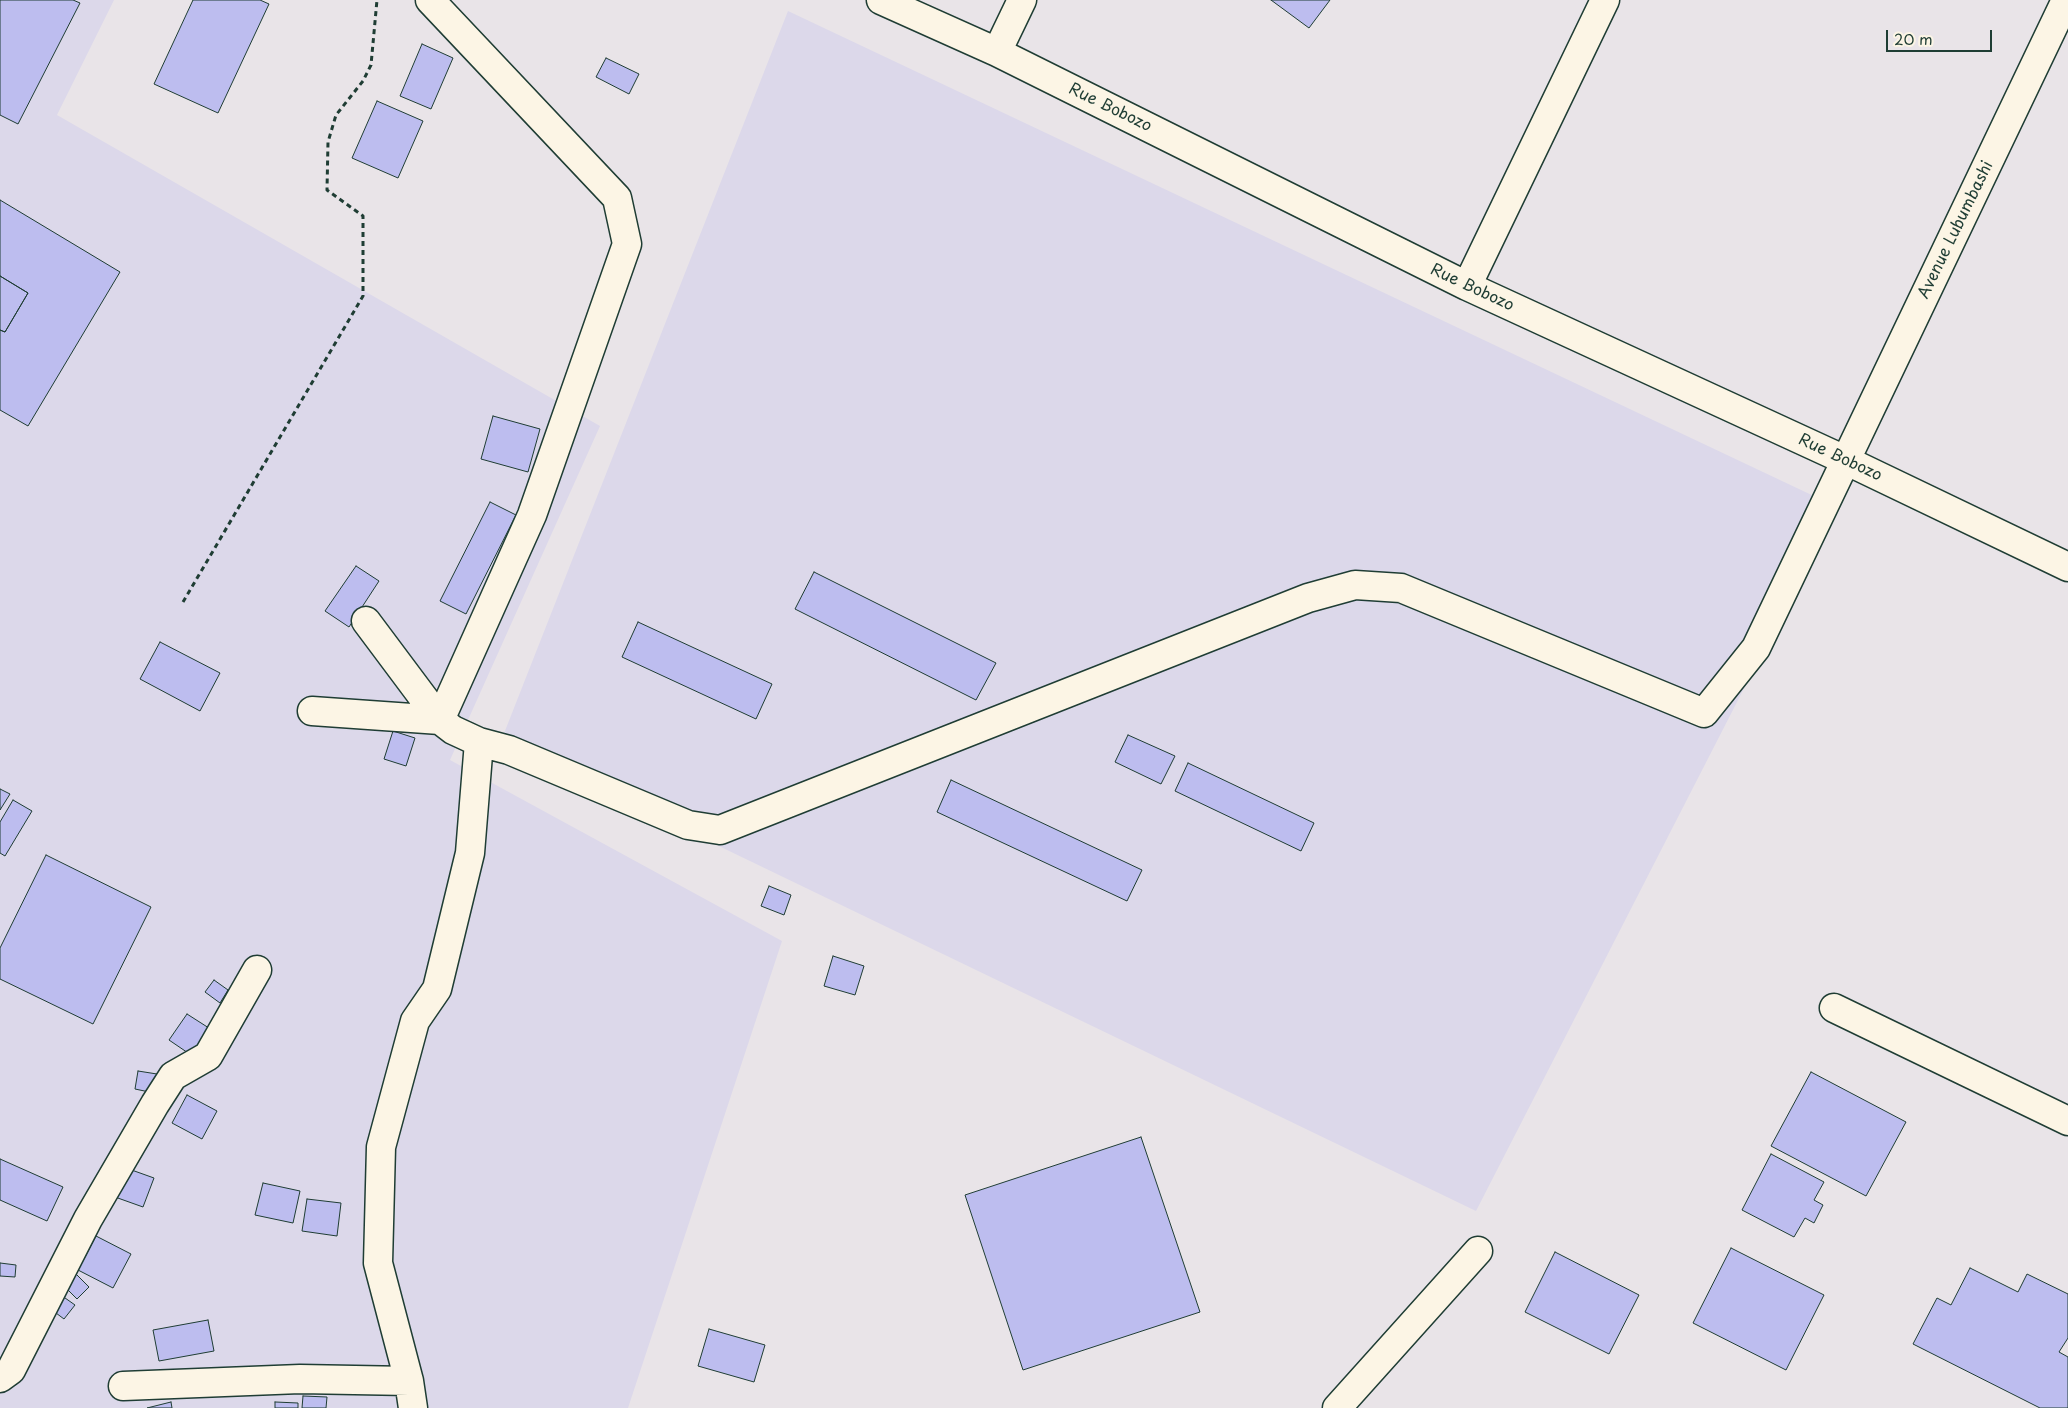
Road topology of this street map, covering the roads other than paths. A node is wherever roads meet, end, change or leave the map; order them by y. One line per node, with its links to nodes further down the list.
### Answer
1 (430, 0): 12 (street)
2 (881, 0): 6 (street, Rue Bobozo)
3 (1022, 0): 6 (street)
4 (1605, 0): 7 (street)
5 (2066, 0): 8 (street, Avenue Lubumbashi)
6 (997, 52): 7 (street, Rue Bobozo)
7 (1466, 286): 8 (street, Rue Bobozo)
8 (1846, 460): 9 (street, Rue Bobozo); 13 (street, Avenue Lubumbashi)
9 (2068, 566)
10 (366, 621): 12 (street)
11 (312, 711): 12 (street)
12 (440, 720): 13 (street)
13 (479, 742): 19 (street)
14 (257, 970): 18 (street)
15 (1834, 1008): 16 (street)
16 (2068, 1121)
17 (1478, 1251): 22 (street)
18 (0, 1378)
19 (410, 1381): 20 (street); 21 (street)
20 (123, 1386)
21 (413, 1408)
22 (1337, 1408)

